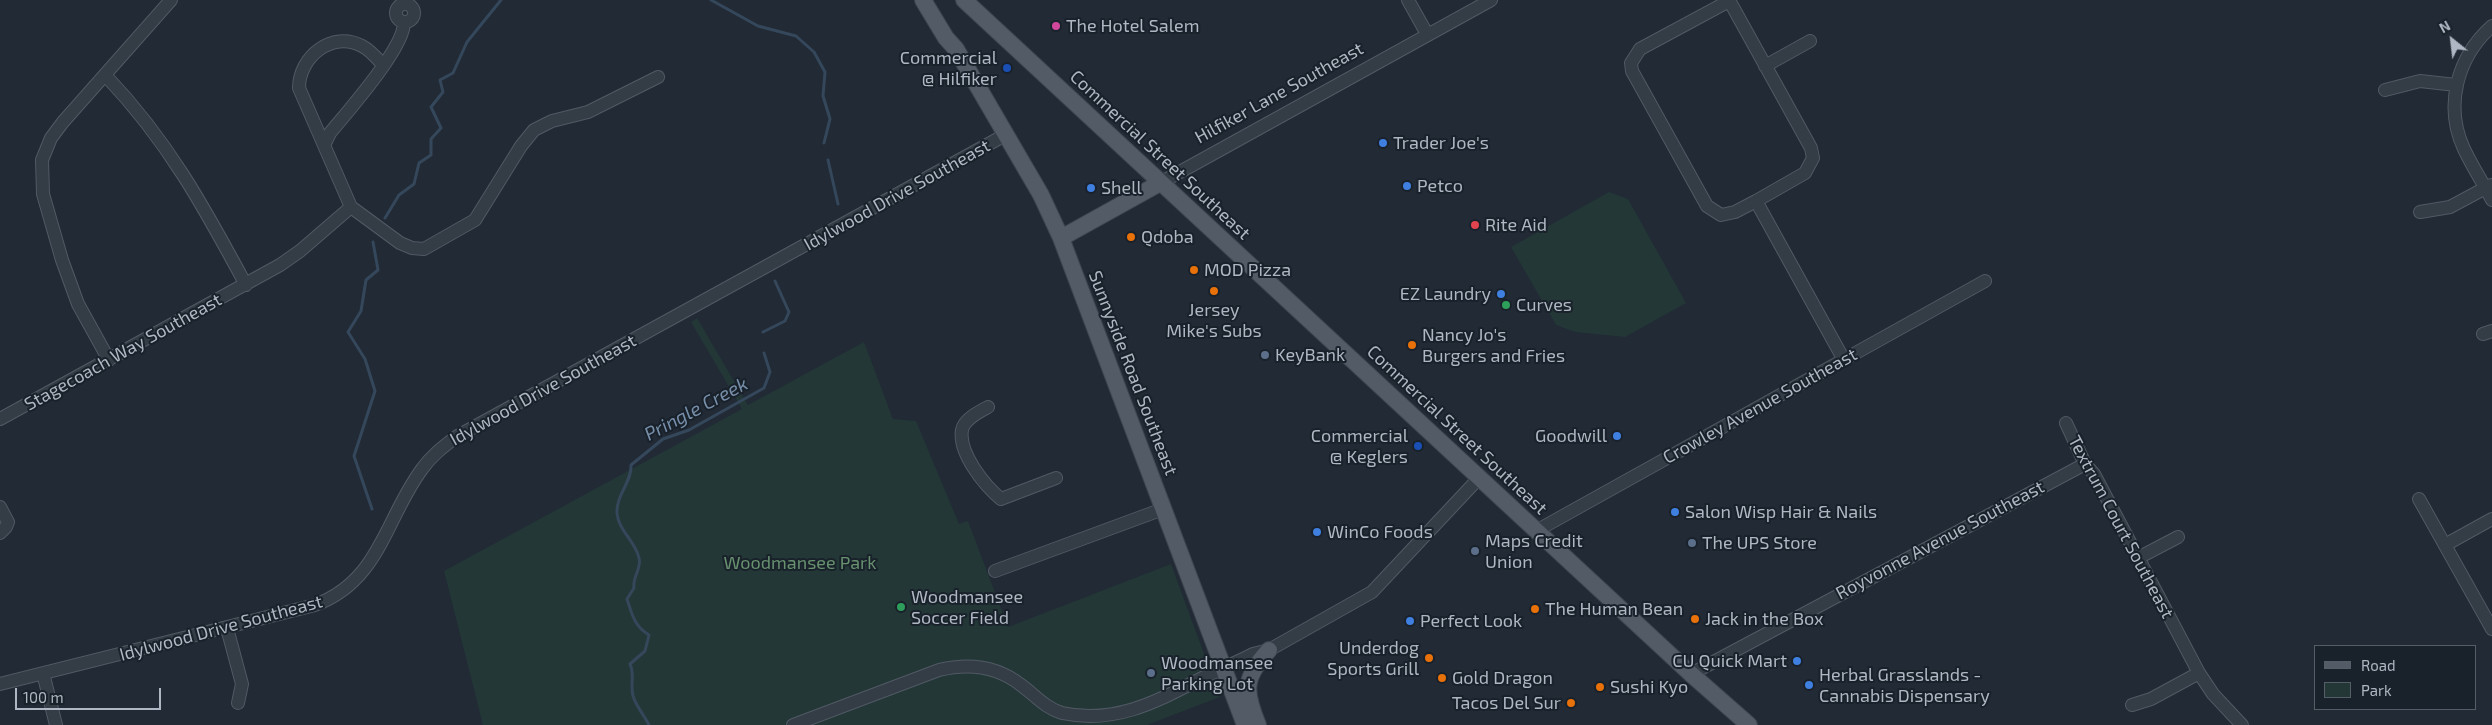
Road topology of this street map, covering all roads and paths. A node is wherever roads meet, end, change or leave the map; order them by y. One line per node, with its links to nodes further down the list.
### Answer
1 (171, 0): 13 (street)
2 (923, 0): 17 (main road, Sunnyside Road Southeast)
3 (964, 0): 19 (main road, Commercial Street Southeast)
4 (1408, 0): 9 (street)
5 (1491, 0): 9 (street, Hilfiker Lane Southeast)
6 (1729, 1): 12 (street); 22 (street)
7 (418, 4): 11 (street)
8 (2492, 26): 15 (street)
9 (1427, 34): 19 (street, Hilfiker Lane Southeast)
10 (1810, 41): 12 (street)
11 (382, 65): 18 (street); 18 (street)
12 (1765, 66): 22 (street)
13 (106, 76): 27 (street); 28 (street)
14 (658, 77): 23 (street)
15 (2456, 85): 16 (street); 20 (street)
16 (2385, 90)
17 (1005, 135): 25 (main road, Sunnyside Road Southeast); 46 (street, Idylwood Drive Southeast)
18 (324, 145): 23 (street)
19 (1160, 183): 25 (main road, Hilfiker Lane Southeast); 35 (main road, Commercial Street Southeast)
20 (2489, 186): 21 (street); 24 (street)
21 (2492, 200)
22 (1756, 201): 29 (street)
23 (351, 207): 27 (street, Stagecoach Way Southeast)
24 (2420, 212)
25 (1061, 238): 38 (main road, Sunnyside Road Southeast)
26 (1985, 281): 29 (street, Crowley Avenue Southeast)
27 (246, 285): 28 (street, Stagecoach Way Southeast)
28 (109, 360): 31 (street, Stagecoach Way Southeast)
29 (1844, 360): 40 (street, Crowley Avenue Southeast)
30 (988, 407): 34 (street)
31 (0, 419)
32 (2066, 423): 33 (street, Textrum Court Southeast)
33 (2085, 464): 44 (street, Textrum Court Southeast); 52 (street, Royvonne Avenue Southeast)
34 (1056, 478)
35 (1479, 478): 40 (main road, Commercial Street Southeast); 48 (street)
36 (2419, 499): 43 (street)
37 (0, 507): 41 (street)
38 (1163, 508): 45 (street); 49 (main road, Sunnyside Road Southeast)
39 (2492, 519): 43 (street)
40 (1536, 531): 52 (main road, Commercial Street Southeast)
41 (0, 533)
42 (2178, 537): 44 (street)
43 (2445, 545): 47 (street)
44 (2138, 558): 51 (street, Textrum Court Southeast)
45 (995, 572)
46 (227, 628): 50 (street, Idylwood Drive Southeast); 54 (street)
47 (2492, 629)
48 (1269, 650): 49 (street); 59 (main road)
49 (1223, 669): 57 (street); 58 (main road, Sunnyside Road Southeast)
50 (43, 673): 53 (street, Idylwood Drive Southeast); 56 (street)
51 (2199, 673): 55 (street); 61 (street, Textrum Court Southeast)
52 (1691, 674): 60 (main road, Commercial Street Southeast)
53 (0, 684)
54 (238, 703)
55 (2132, 705)
56 (56, 725)
57 (793, 725)
58 (1245, 725)
59 (1258, 725)
60 (1749, 725)
61 (2242, 725)

